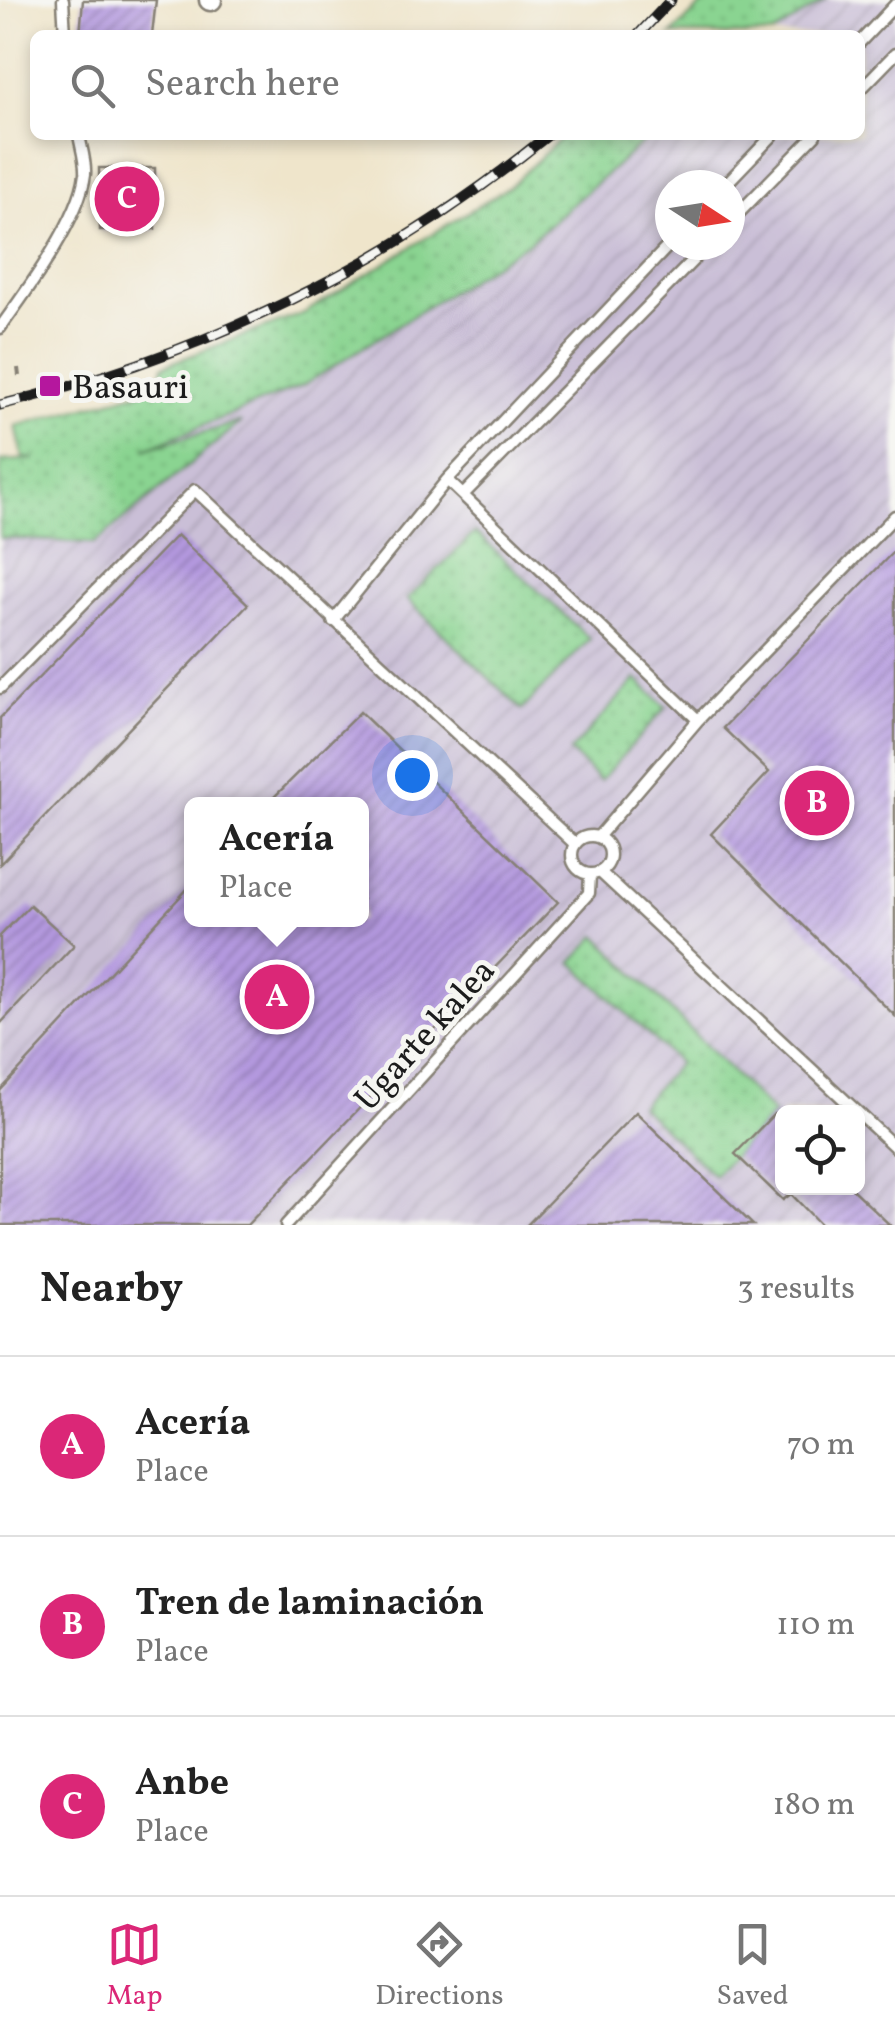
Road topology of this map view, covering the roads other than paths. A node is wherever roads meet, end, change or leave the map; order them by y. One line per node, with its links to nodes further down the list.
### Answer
1 (63, 0): 3 (lane)
2 (895, 5): 4 (lane)
3 (65, 30)
4 (865, 37)
5 (895, 54): 6 (lane)
6 (865, 85)
7 (80, 140): 14 (lane)
8 (768, 140): 10 (lane)
9 (811, 140): 11 (lane)
10 (740, 170)
11 (745, 207)
12 (655, 260): 15 (lane)
13 (693, 260): 16 (lane)
14 (0, 328)
15 (448, 480): 16 (lane); 18 (lane)
16 (463, 495): 20 (lane)
17 (895, 516): 20 (lane)
18 (333, 621): 19 (lane); 22 (lane)
19 (0, 688)
20 (698, 720): 21 (lane)
21 (598, 836): 22 (lane); 23 (lane, Ugarte kalea)
22 (575, 844): 23 (lane)
23 (595, 873): 24 (lane); 25 (lane, Ugarte kalea)
24 (895, 1147)
25 (286, 1225)

